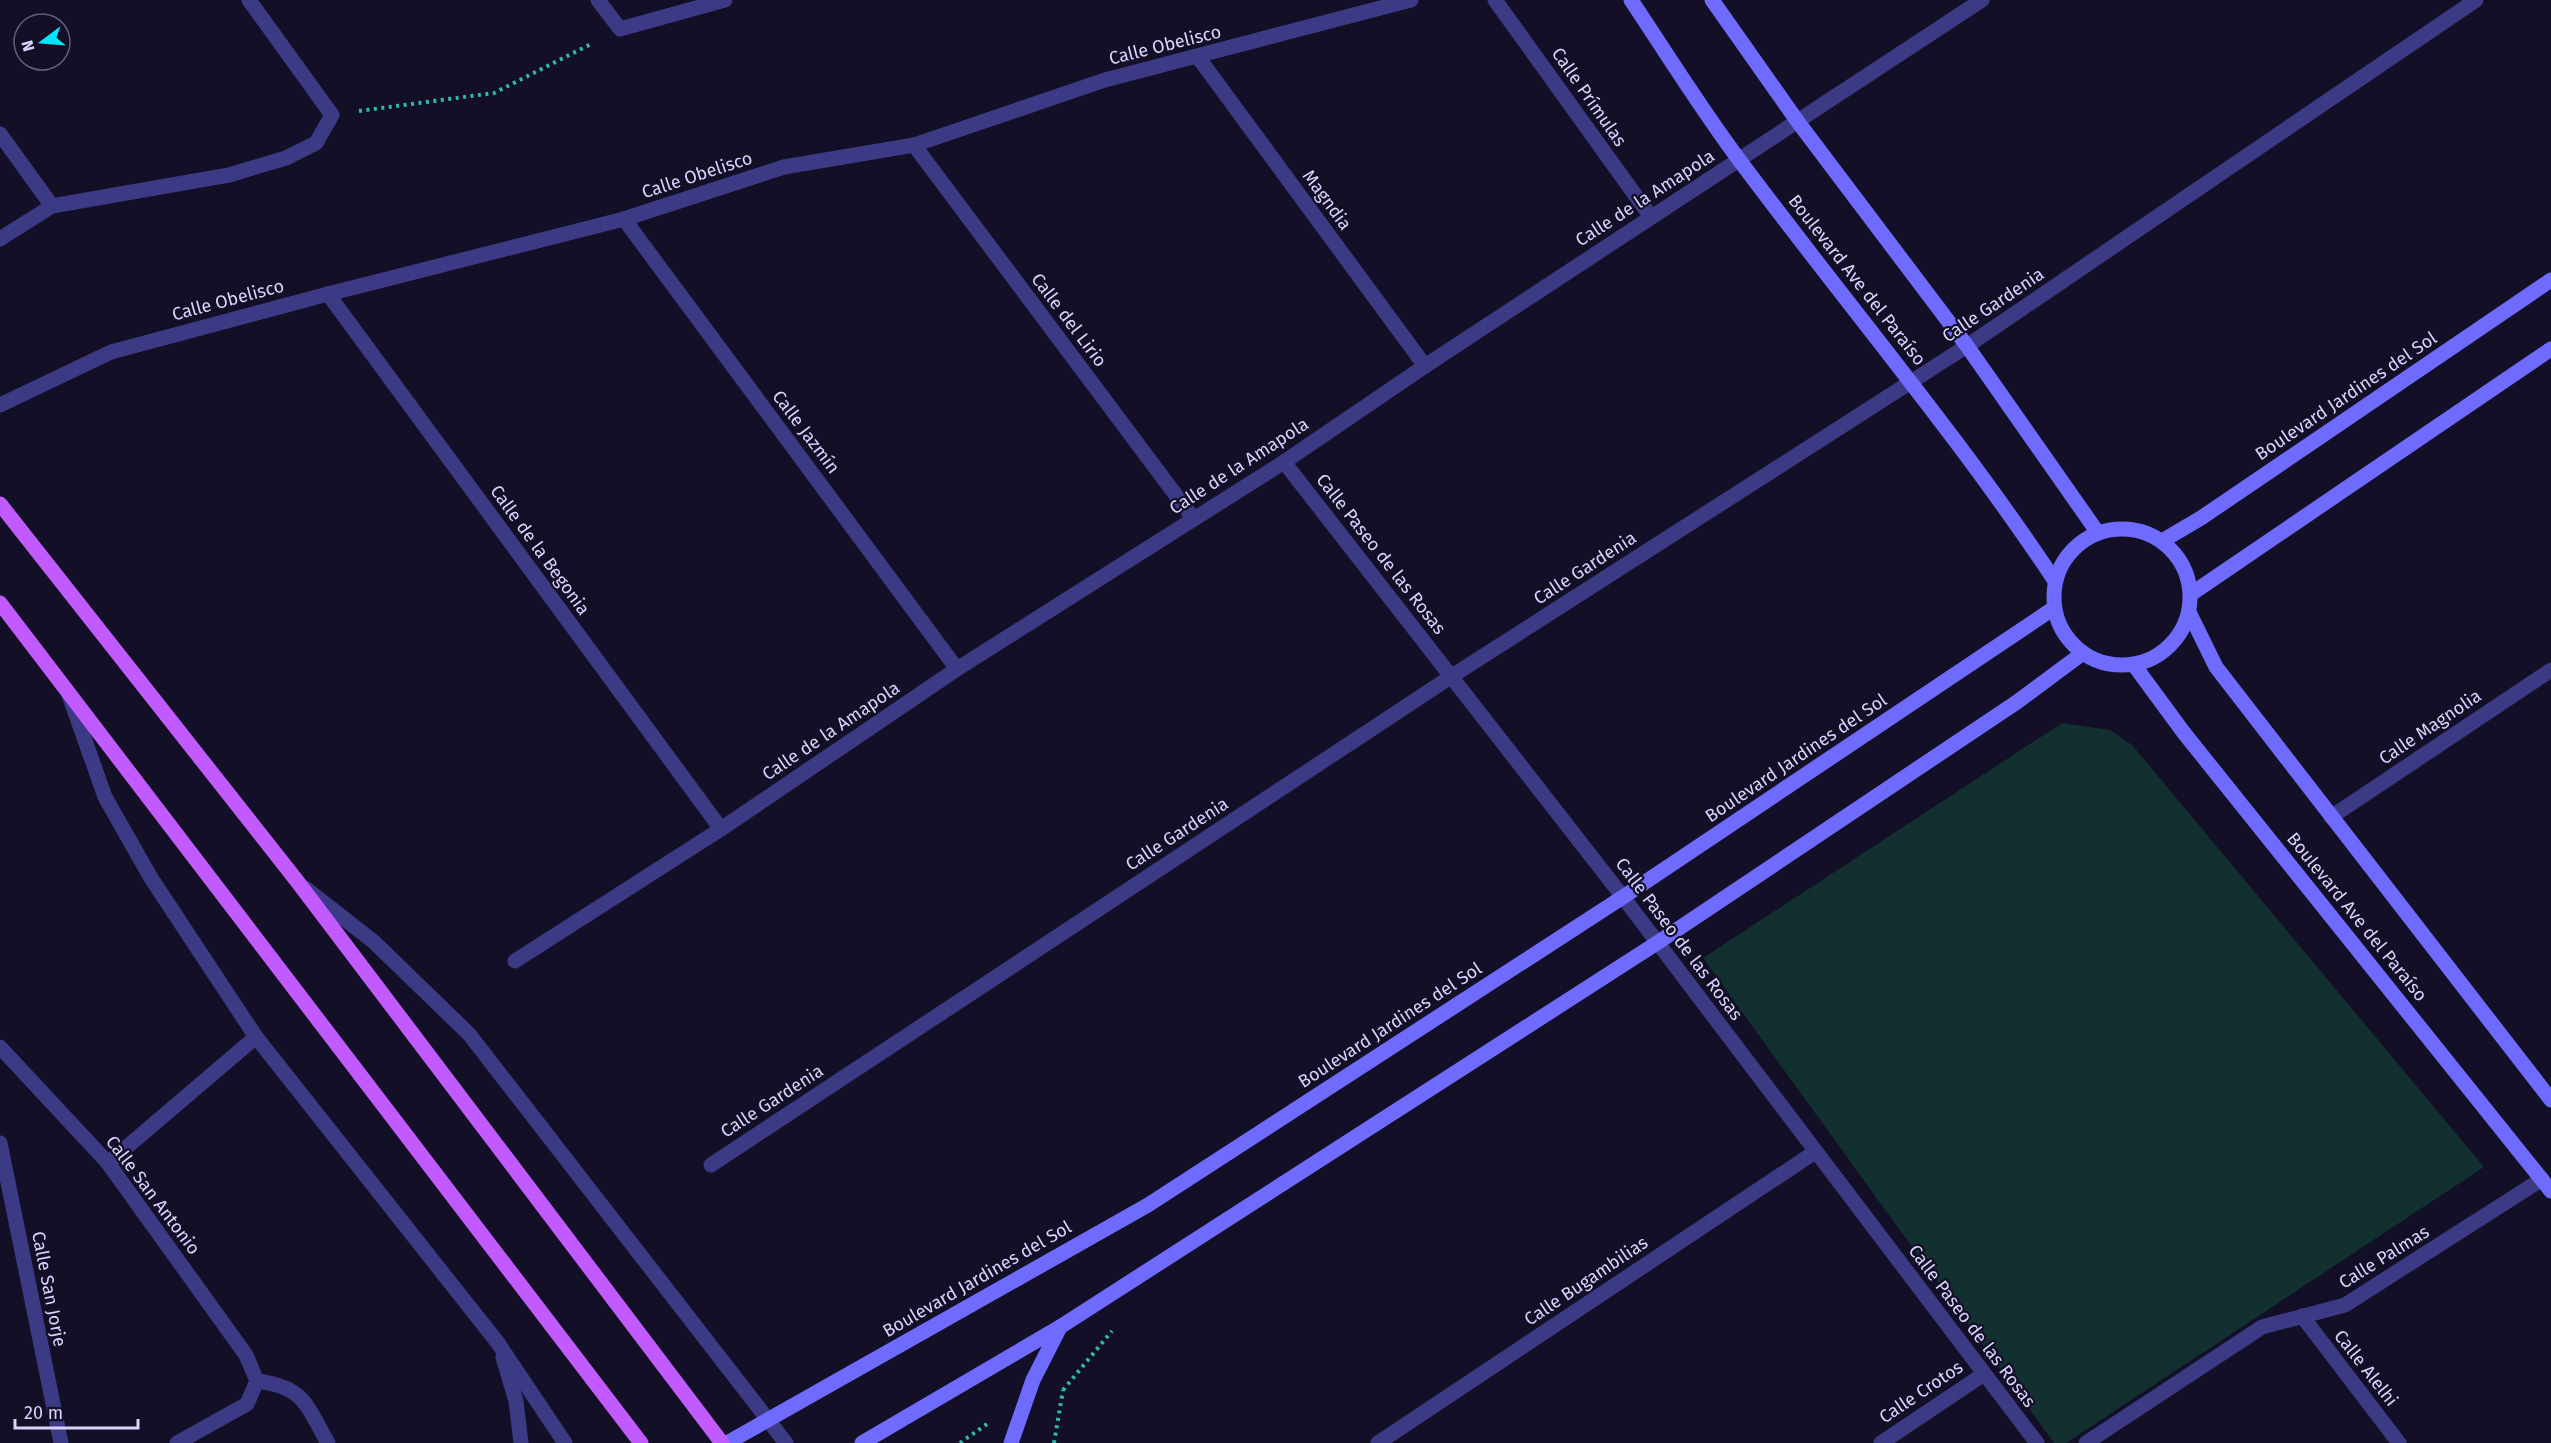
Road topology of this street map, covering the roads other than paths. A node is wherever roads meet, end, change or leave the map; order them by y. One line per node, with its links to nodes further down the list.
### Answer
1 (249, 0): 15 (street)
2 (598, 0): 3 (street)
3 (725, 0)
4 (1411, 0): 10 (street, Calle Obelisco)
5 (1495, 0): 16 (street, Calle Prímulas)
6 (1631, 0): 14 (street, Boulevard Ave del Paraíso)
7 (1712, 0): 11 (street)
8 (1982, 0): 11 (street, Calle de la Amapola)
9 (2476, 0): 21 (street, Calle Gardenia)
10 (1198, 57): 13 (street, Calle Obelisco); 23 (street, Magndia)
11 (1798, 122): 14 (street, Calle de la Amapola); 21 (street)
12 (0, 134): 15 (street)
13 (914, 146): 17 (street, Calle Obelisco); 28 (street, Calle del Lirio)
14 (1739, 160): 16 (street, Calle de la Amapola); 24 (street, Boulevard Ave del Paraíso)
15 (52, 206): 18 (street)
16 (1651, 217): 23 (street, Calle de la Amapola)
17 (624, 219): 20 (street, Calle Obelisco); 38 (street, Calle Jazmín)
18 (0, 239)
19 (2551, 280): 30 (street, Boulevard Jardines del Sol)
20 (328, 294): 25 (street, Calle Obelisco); 43 (street, Calle de la Begonia)
21 (1967, 346): 24 (street, Calle Gardenia); 29 (street)
22 (2551, 349): 32 (street)
23 (1425, 366): 26 (street, Calle de la Amapola)
24 (1912, 382): 31 (street, Boulevard Ave del Paraíso); 40 (street, Calle Gardenia)
25 (0, 405)
26 (1284, 462): 28 (street, Calle de la Amapola); 40 (street, Calle Paseo de las Rosas)
27 (0, 504): 44 (main road)
28 (1193, 518): 38 (street, Calle de la Amapola)
29 (2098, 533): 30 (street); 31 (street)
30 (2162, 542): 32 (street)
31 (2055, 581): 34 (street)
32 (2191, 594): 35 (street)
33 (0, 603): 41 (main road)
34 (2054, 608): 36 (street); 45 (street, Boulevard Jardines del Sol)
35 (2189, 612): 37 (street); 42 (street)
36 (2083, 653): 37 (street); 46 (street)
37 (2134, 665): 55 (street, Boulevard Ave del Paraíso)
38 (957, 669): 43 (street, Calle de la Amapola)
39 (2551, 670): 42 (street, Calle Magnolia)
40 (1452, 676): 45 (street, Calle Paseo de las Rosas); 54 (street, Calle Gardenia)
41 (68, 693): 48 (street); 67 (main road)
42 (2331, 817): 50 (street)
43 (721, 829): 47 (street, Calle de la Amapola)
44 (297, 881): 61 (street); 68 (main road)
45 (1623, 897): 46 (street, Calle Paseo de las Rosas); 61 (street, Boulevard Jardines del Sol)
46 (1658, 943): 52 (street, Calle Paseo de las Rosas); 57 (street)
47 (515, 961)
48 (256, 1037): 53 (street); 58 (street)
49 (0, 1047): 53 (street, Calle San Antonio)
50 (2551, 1100)
51 (0, 1143): 62 (street, Calle San Jorje)
52 (1815, 1152): 59 (street, Calle Paseo de las Rosas); 73 (street, Calle Bugambilias)
53 (108, 1163): 60 (street, Calle San Antonio)
54 (711, 1165)
55 (2546, 1185): 56 (street, Calle Palmas)
56 (2302, 1316): 76 (street, Calle Palmas); 77 (street, Calle Alelhi)
57 (1060, 1327): 71 (street); 72 (street)
58 (498, 1343): 65 (street); 66 (street)
59 (1984, 1374): 74 (street, Calle Crotos); 75 (street, Calle Paseo de las Rosas)
60 (257, 1381): 63 (street); 64 (street)
61 (769, 1419): 69 (street, Boulevard Jardines del Sol); 70 (street)
62 (61, 1443)
63 (177, 1443)
64 (328, 1443)
65 (521, 1443)
66 (565, 1443)
67 (641, 1443)
68 (722, 1443)
69 (726, 1443)
70 (786, 1443)
71 (862, 1443)
72 (1011, 1443)
73 (1378, 1443)
74 (1881, 1443)
75 (2037, 1443)
76 (2086, 1443)
77 (2399, 1443)

